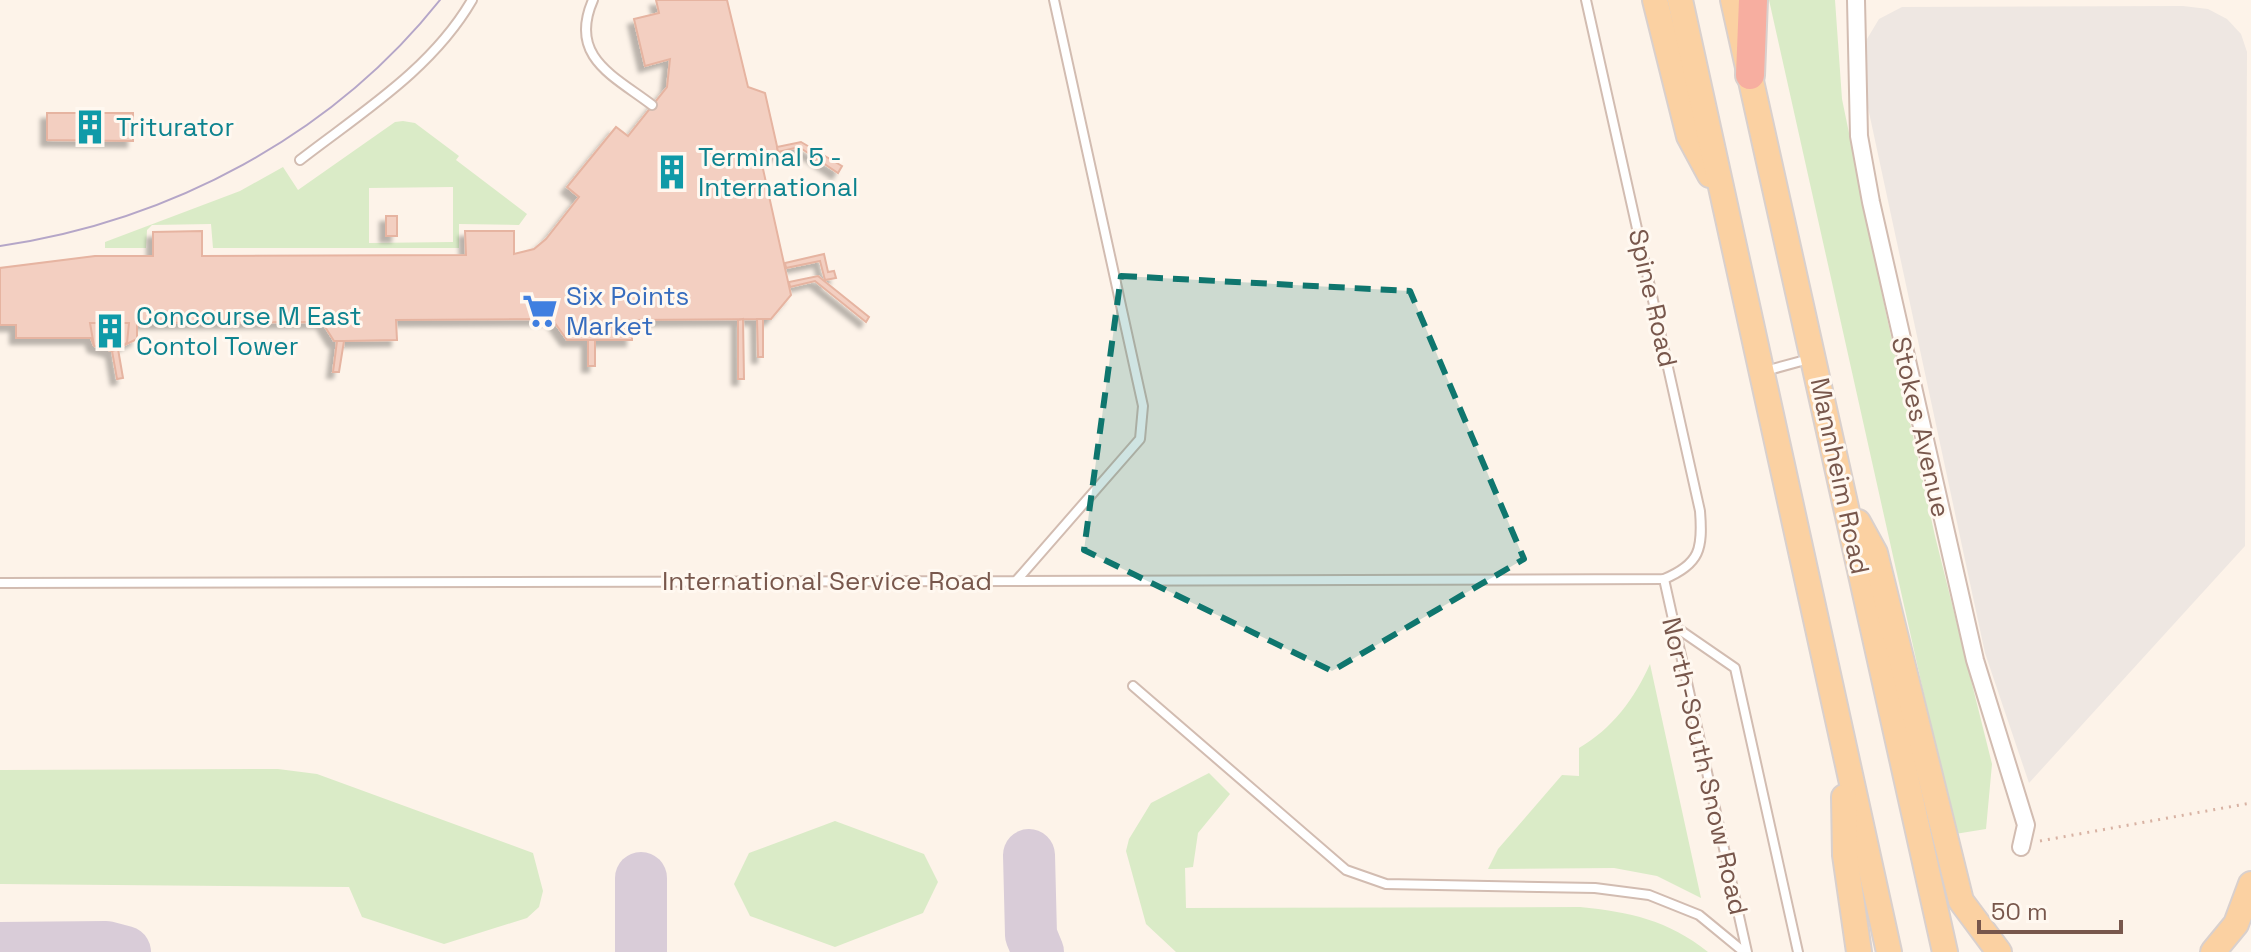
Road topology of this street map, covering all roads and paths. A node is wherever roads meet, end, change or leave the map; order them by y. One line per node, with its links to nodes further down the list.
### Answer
1 (472, 0): 12 (lane)
2 (593, 0): 11 (lane)
3 (1054, 0): 18 (lane, International Service Road)
4 (1586, 0): 17 (lane, Spine Road)
5 (1655, 0): 13 (main road)
6 (1680, 0): 13 (main road)
7 (1733, 0): 10 (main road, Mannheim Road)
8 (1753, 0): 10 (highway)
9 (1856, 0): 24 (street, Stokes Avenue)
10 (1750, 75): 14 (main road, Mannheim Road)
11 (652, 105)
12 (300, 160)
13 (1723, 198): 15 (main road)
14 (1814, 358): 15 (lane); 16 (main road, Mannheim Road)
15 (1759, 372): 22 (main road)
16 (1843, 491): 30 (main road, Mannheim Road); 31 (main road)
17 (1664, 579): 18 (lane); 20 (lane, North-South Snow Road)
18 (1016, 581): 19 (lane, International Service Road)
19 (0, 583)
20 (1674, 626): 26 (lane, North-South Snow Road); 27 (lane)
21 (1133, 686): 26 (lane)
22 (1844, 746): 28 (main road); 29 (main road)
23 (2251, 803): 24 (path)
24 (2021, 847)
25 (2251, 884): 32 (main road)
26 (1745, 952)
27 (1798, 952)
28 (1859, 952)
29 (1889, 952)
30 (1945, 952)
31 (1999, 952)
32 (2213, 952)

